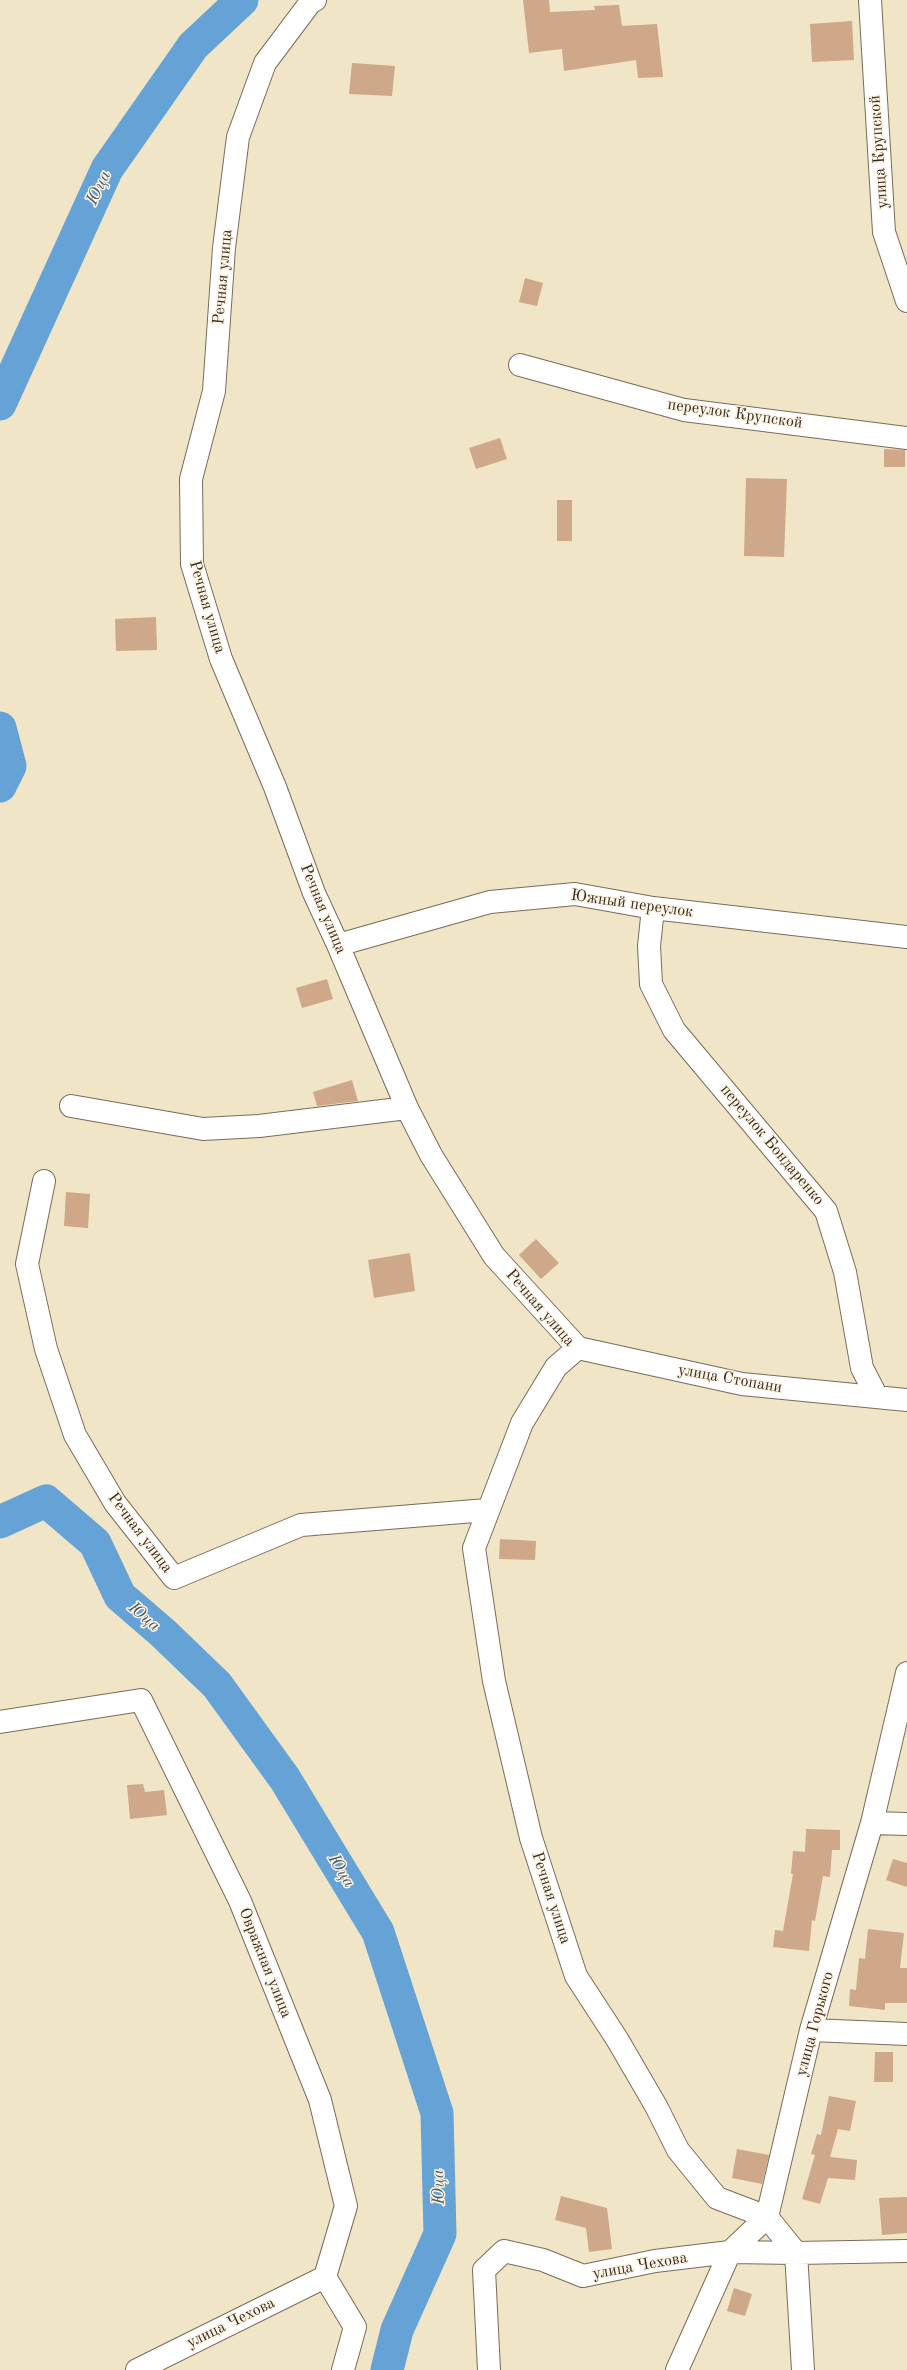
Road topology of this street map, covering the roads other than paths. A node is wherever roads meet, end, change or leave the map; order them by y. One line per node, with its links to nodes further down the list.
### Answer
1 (315, 0): 8 (street, Речная улица)
2 (870, 0): 3 (street, улица Крупской)
3 (907, 301)
4 (520, 365): 5 (street, переулок Крупской)
5 (907, 438)
6 (653, 908): 7 (street, Южный переулок); 8 (street, Южный переулок); 13 (street, переулок Бондаренко)
7 (907, 937)
8 (338, 945): 10 (street, Речная улица)
9 (71, 1106): 10 (street)
10 (407, 1108): 12 (street, Речная улица)
11 (44, 1181): 15 (street, Речная улица)
12 (578, 1348): 13 (street, улица Стопани); 15 (street, Речная улица)
13 (877, 1397): 14 (street, улица Стопани)
14 (907, 1400)
15 (487, 1510): 22 (street, Речная улица)
16 (907, 1673): 18 (street, улица Горького)
17 (0, 1722): 26 (street, Овражная улица)
18 (872, 1823): 19 (street); 20 (street, улица Горького)
19 (907, 1824)
20 (811, 2030): 21 (street); 22 (street, улица Горького)
21 (907, 2034)
22 (767, 2217): 24 (street); 25 (street)
23 (907, 2251): 25 (street, улица Чехова)
24 (730, 2252): 25 (street, улица Чехова); 29 (street, улица Чехова); 30 (street)
25 (796, 2254): 31 (street)
26 (325, 2277): 27 (street, улица Чехова); 28 (street)
27 (137, 2370)
28 (343, 2370)
29 (489, 2370)
30 (676, 2370)
31 (803, 2370)

